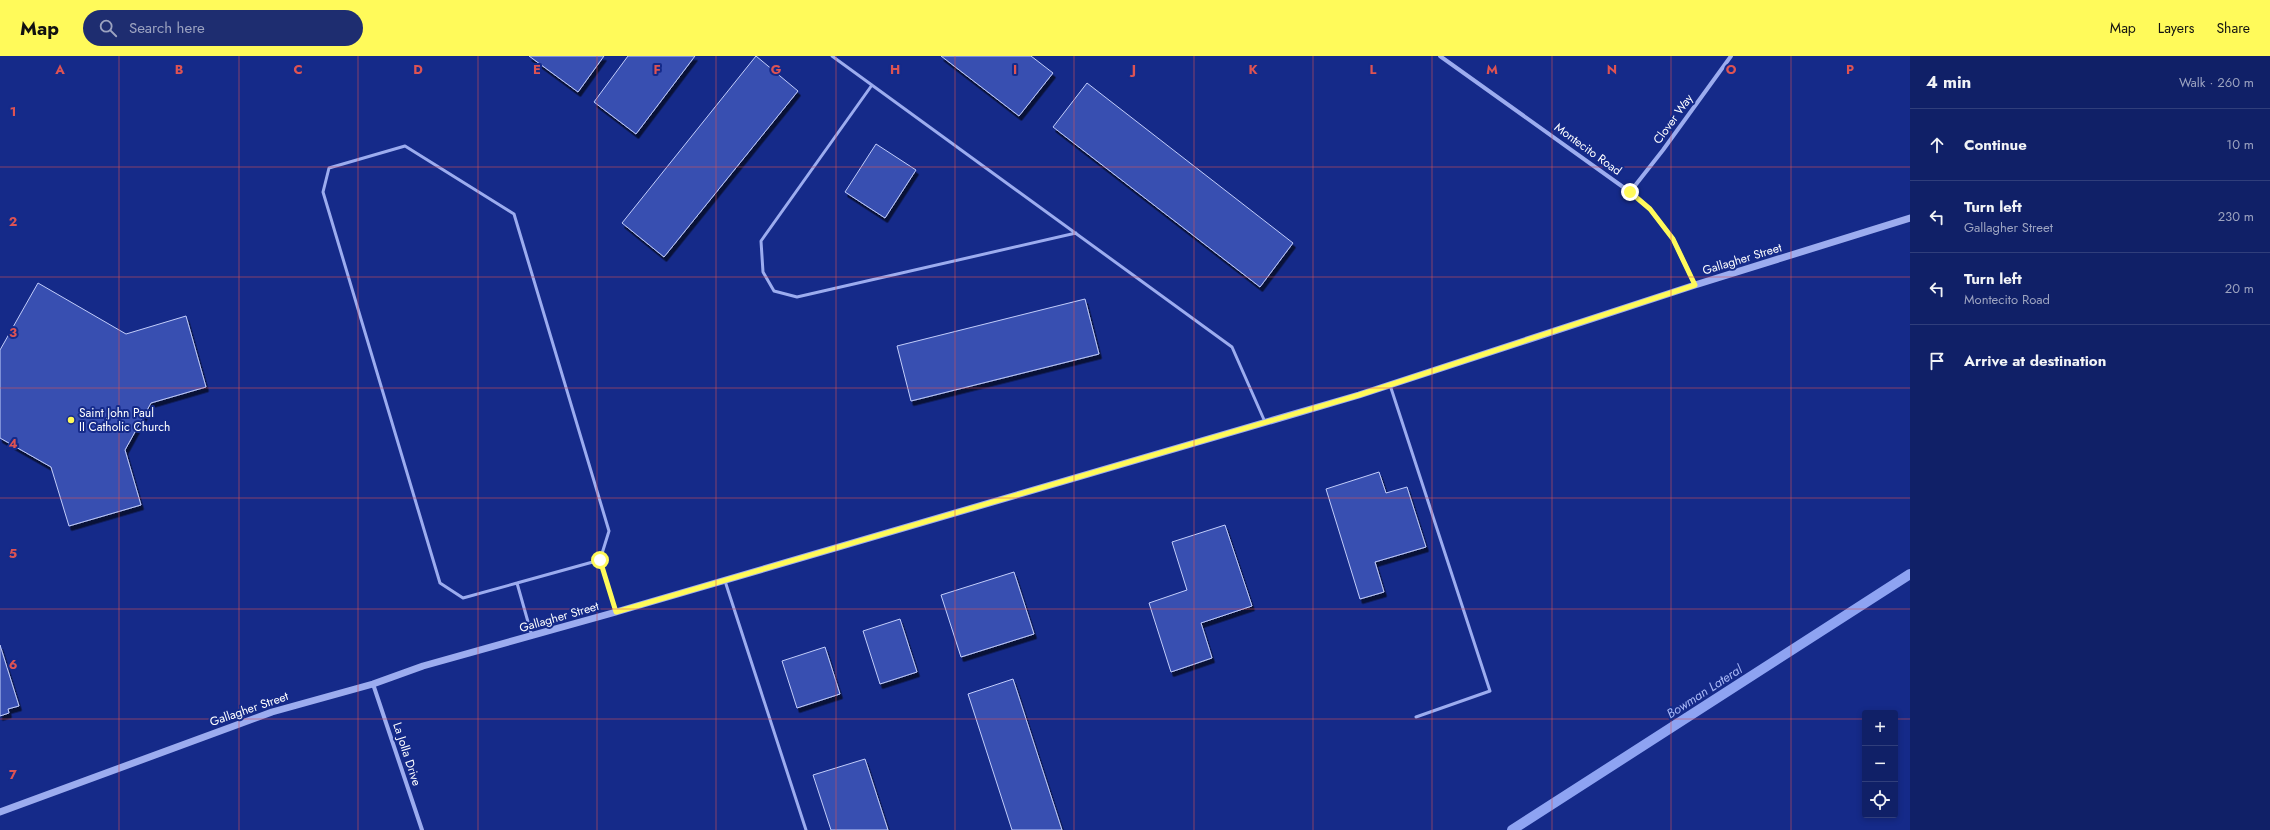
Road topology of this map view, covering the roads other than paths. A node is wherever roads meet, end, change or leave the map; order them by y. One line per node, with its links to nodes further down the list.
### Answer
1 (832, 56): 4 (lane)
2 (1440, 56): 5 (street, Montecito Road)
3 (1731, 56): 5 (street, Clover Way)
4 (872, 85): 7 (lane); 7 (lane)
5 (1630, 192): 8 (street, Montecito Road)
6 (1910, 218): 8 (street, Gallagher Street)
7 (1076, 233): 10 (lane)
8 (1695, 285): 9 (street, Gallagher Street)
9 (1390, 386): 10 (street, Gallagher Street); 17 (lane)
10 (1265, 423): 12 (street, Gallagher Street)
11 (600, 560): 13 (lane); 13 (lane); 14 (lane)
12 (725, 581): 14 (street, Gallagher Street); 20 (lane)
13 (517, 583): 15 (lane)
14 (616, 612): 15 (street, Gallagher Street)
15 (532, 636): 16 (street, Gallagher Street)
16 (373, 684): 18 (street, Gallagher Street); 19 (street, La Jolla Drive)
17 (1416, 717)
18 (0, 812)
19 (422, 830)
20 (806, 830)

